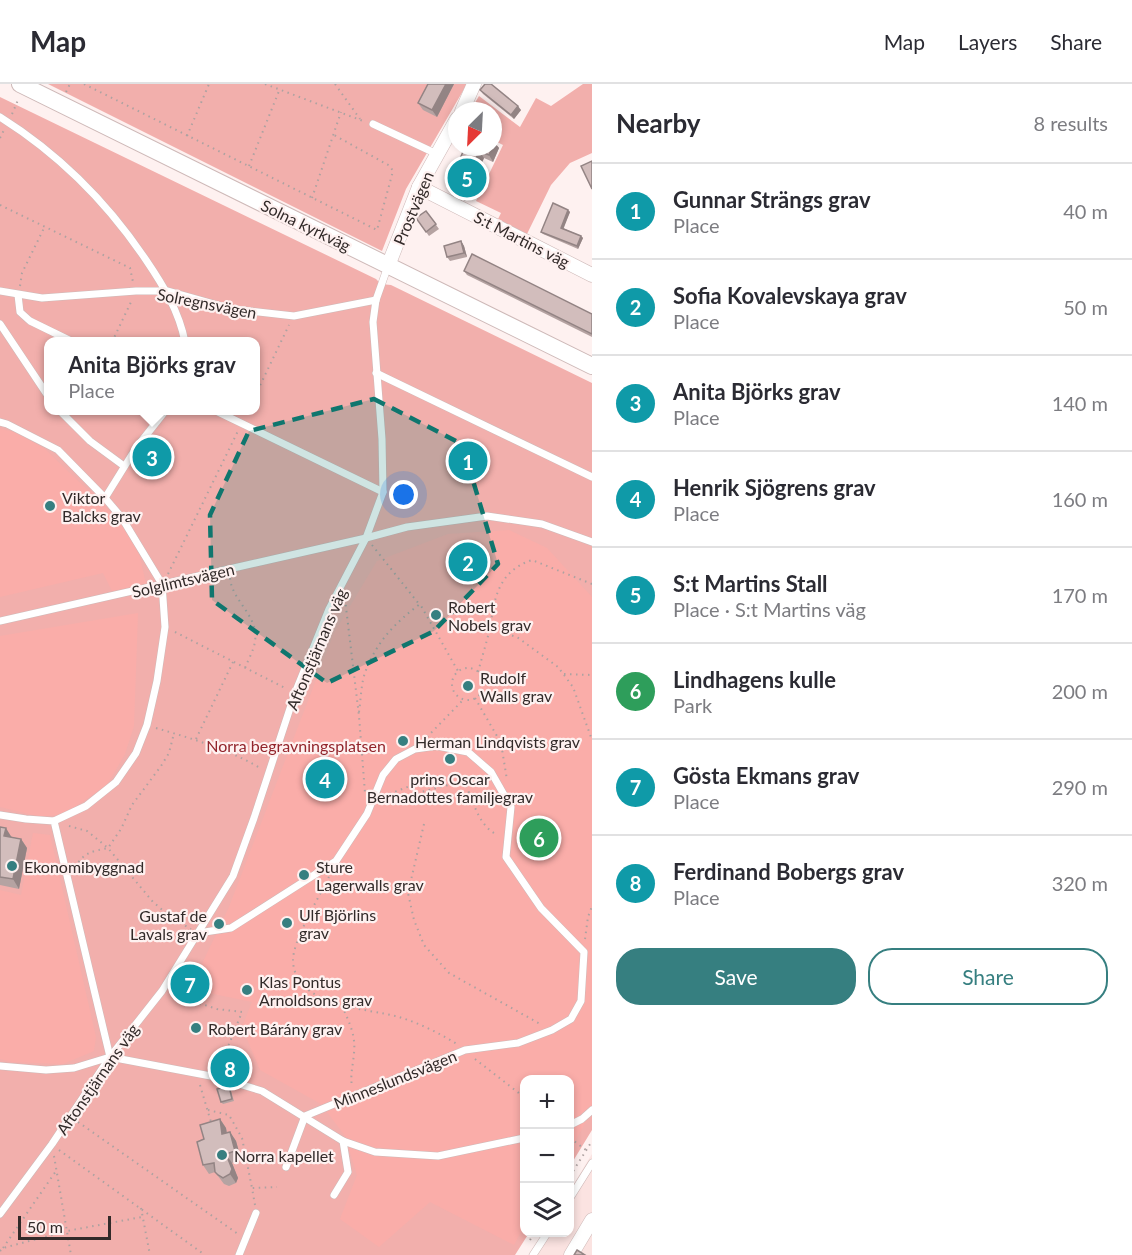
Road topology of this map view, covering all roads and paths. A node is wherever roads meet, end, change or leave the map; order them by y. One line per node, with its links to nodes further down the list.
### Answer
1 (20, 84): 21 (street, Solna kyrkväg)
2 (84, 84): 14 (path)
3 (209, 84): 14 (path)
4 (265, 84): 7 (path)
5 (335, 84): 9 (path)
6 (474, 84): 8 (street)
7 (280, 90): 9 (path); 16 (path)
8 (466, 102)
9 (341, 112): 12 (path)
10 (0, 117): 25 (lane)
11 (373, 124): 15 (lane)
12 (334, 135): 18 (path); 18 (path)
13 (448, 135): 15 (street, Prostvägen)
14 (187, 136): 16 (path)
15 (437, 154): 17 (street, Prostvägen)
16 (249, 166): 18 (path)
17 (419, 187): 21 (street, Prostvägen); 22 (street, S:t Martins väg)
18 (312, 198)
19 (0, 205): 20 (path)
20 (45, 226): 24 (path); 26 (path)
21 (388, 266): 27 (lane, Aftonstjärnans väg); 33 (street, Solna kyrkväg)
22 (592, 275)
23 (0, 291): 26 (lane, Solregnsvägen)
24 (136, 291): 25 (lane, Solregnsvägen); 26 (lane, Solregnsvägen); 31 (path)
25 (168, 291): 28 (lane, Solregnsvägen); 32 (lane)
26 (18, 295): 30 (lane)
27 (376, 300): 28 (lane, Solregnsvägen); 34 (lane, Aftonstjärnans väg)
28 (294, 316): 35 (path)
29 (0, 324): 36 (lane)
30 (64, 337)
31 (114, 337)
32 (183, 337)
33 (592, 366)
34 (376, 373): 43 (lane); 44 (lane, Aftonstjärnans väg)
35 (260, 386)
36 (44, 390)
37 (63, 415): 42 (lane)
38 (163, 415): 42 (lane)
39 (223, 415): 41 (lane)
40 (0, 422): 45 (lane)
41 (242, 424): 44 (lane); 49 (path)
42 (124, 465): 45 (lane)
43 (592, 477)
44 (383, 492): 46 (lane, Aftonstjärnans väg)
45 (105, 498): 49 (lane)
46 (366, 538): 47 (lane, Solglimtsvägen); 48 (lane, Solglimtsvägen); 51 (lane, Aftonstjärnans väg); 52 (path)
47 (592, 542)
48 (229, 569): 49 (lane, Solglimtsvägen); 57 (path)
49 (162, 584): 53 (lane, Solglimtsvägen); 54 (lane)
50 (592, 584): 55 (path)
51 (343, 585): 62 (lane, Aftonstjärnans väg); 65 (path)
52 (420, 604): 58 (path); 65 (path)
53 (0, 621)
54 (165, 627): 56 (path); 66 (lane)
55 (490, 629): 59 (path); 60 (path)
56 (233, 662): 57 (path); 68 (path)
57 (245, 668): 62 (path)
58 (458, 671): 59 (path); 64 (path)
59 (478, 672): 63 (path)
60 (564, 675): 61 (path); 69 (path)
61 (592, 675)
62 (295, 693): 71 (lane, Aftonstjärnans väg)
63 (475, 698): 64 (path); 75 (path)
64 (463, 699): 70 (path)
65 (359, 716): 76 (path)
66 (147, 725): 67 (path); 78 (lane)
67 (174, 733): 68 (path); 83 (path)
68 (196, 740): 71 (path)
69 (592, 740)
70 (415, 749): 74 (lane); 75 (lane)
71 (269, 774): 87 (lane, Aftonstjärnans väg)
72 (436, 788): 73 (path); 74 (path); 80 (path)
73 (417, 793)
74 (372, 798): 76 (lane)
75 (511, 807): 80 (lane)
76 (367, 814): 84 (lane)
77 (0, 815): 78 (lane)
78 (54, 821): 83 (path); 85 (lane)
79 (424, 824): 91 (path)
80 (506, 839): 88 (lane)
81 (535, 842): 81 (path); 82 (path)
82 (528, 844)
83 (108, 848): 85 (path); 87 (path)
84 (336, 861): 87 (lane); 90 (path)
85 (68, 877): 93 (lane)
86 (592, 906): 88 (path)
87 (198, 933): 89 (lane, Aftonstjärnans väg)
88 (584, 952): 91 (lane, Minneslundsvägen)
89 (162, 991): 93 (lane, Aftonstjärnans väg); 96 (path)
90 (342, 1006): 92 (path); 98 (path)
91 (552, 1030): 92 (lane, Minneslundsvägen)
92 (465, 1050): 97 (path); 98 (lane, Minneslundsvägen)
93 (111, 1057): 94 (lane); 95 (lane); 102 (lane, Aftonstjärnans väg)
94 (0, 1066)
95 (196, 1073): 96 (lane); 99 (path)
96 (216, 1077): 101 (lane)
97 (520, 1093)
98 (354, 1095): 101 (lane, Minneslundsvägen)
99 (208, 1110): 104 (path); 116 (path)
100 (592, 1110): 103 (lane)
101 (305, 1116): 106 (lane); 112 (lane)
102 (70, 1117): 109 (lane, Aftonstjärnans väg); 126 (path)
103 (574, 1123)
104 (212, 1125)
105 (520, 1139): 106 (lane)
106 (343, 1141): 118 (lane)
107 (574, 1141): 110 (path)
108 (592, 1141): 110 (path)
109 (52, 1144): 113 (path); 119 (path); 121 (lane, Aftonstjärnans väg)
110 (586, 1150): 114 (path)
111 (592, 1163): 117 (lane)
112 (286, 1167)
113 (56, 1170): 124 (path); 127 (path)
114 (574, 1170)
115 (277, 1187): 116 (path)
116 (252, 1188): 120 (path)
117 (574, 1192)
118 (334, 1195)
119 (141, 1208): 122 (path); 131 (path)
120 (256, 1213): 126 (lane)
121 (0, 1214)
122 (142, 1217): 124 (path); 130 (path)
123 (592, 1220): 134 (street)
124 (67, 1231): 127 (path); 129 (path)
125 (545, 1237): 133 (lane)
126 (246, 1239): 132 (lane)
127 (3, 1248): 128 (path)
128 (0, 1251)
129 (71, 1255)
130 (150, 1255)
131 (206, 1255)
132 (239, 1255)
133 (533, 1255)
134 (571, 1255)

